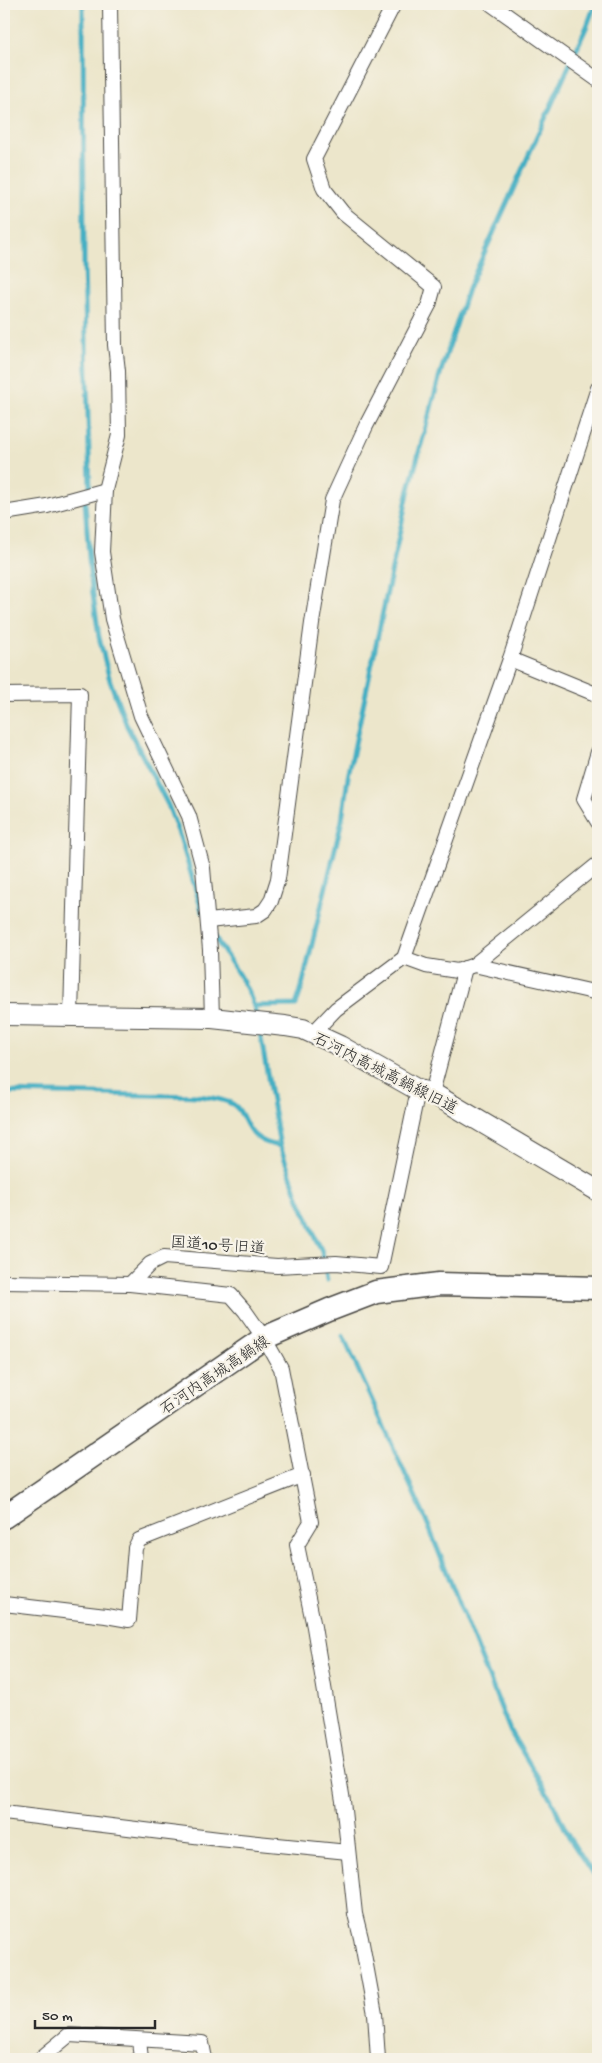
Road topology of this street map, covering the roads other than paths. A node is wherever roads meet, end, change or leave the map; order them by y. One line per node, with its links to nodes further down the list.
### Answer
1 (110, 4): 6 (street)
2 (394, 4): 14 (street)
3 (491, 4): 4 (street)
4 (598, 80)
5 (598, 388): 8 (street)
6 (105, 490): 7 (street); 14 (street)
7 (4, 512)
8 (510, 659): 10 (street); 15 (street)
9 (4, 695): 19 (street)
10 (598, 695)
11 (598, 752): 12 (street)
12 (598, 822)
13 (598, 864): 16 (street)
14 (208, 921): 20 (street)
15 (404, 958): 16 (street); 21 (street)
16 (469, 967): 17 (street); 22 (street)
17 (596, 990)
18 (4, 1015): 19 (street, 石河内高城高鍋線旧道)
19 (71, 1015): 20 (street, 石河内高城高鍋線旧道)
20 (212, 1018): 21 (street, 石河内高城高鍋線旧道)
21 (313, 1033): 22 (street, 石河内高城高鍋線旧道)
22 (425, 1092): 23 (street, 石河内高城高鍋線旧道); 25 (street, 国道10号旧道)
23 (598, 1191)
24 (4, 1282): 25 (street)
25 (130, 1284): 27 (street)
26 (598, 1288): 27 (main road, 石河内高城高鍋線)
27 (264, 1338): 28 (street); 29 (main road, 石河内高城高鍋線)
28 (303, 1475): 30 (street); 32 (street)
29 (4, 1517)
30 (4, 1604)
31 (4, 1813): 32 (street)
32 (348, 1852): 37 (street)
33 (139, 2040): 34 (street); 35 (street); 36 (street)
34 (40, 2059)
35 (141, 2059)
36 (205, 2059)
37 (378, 2059)

